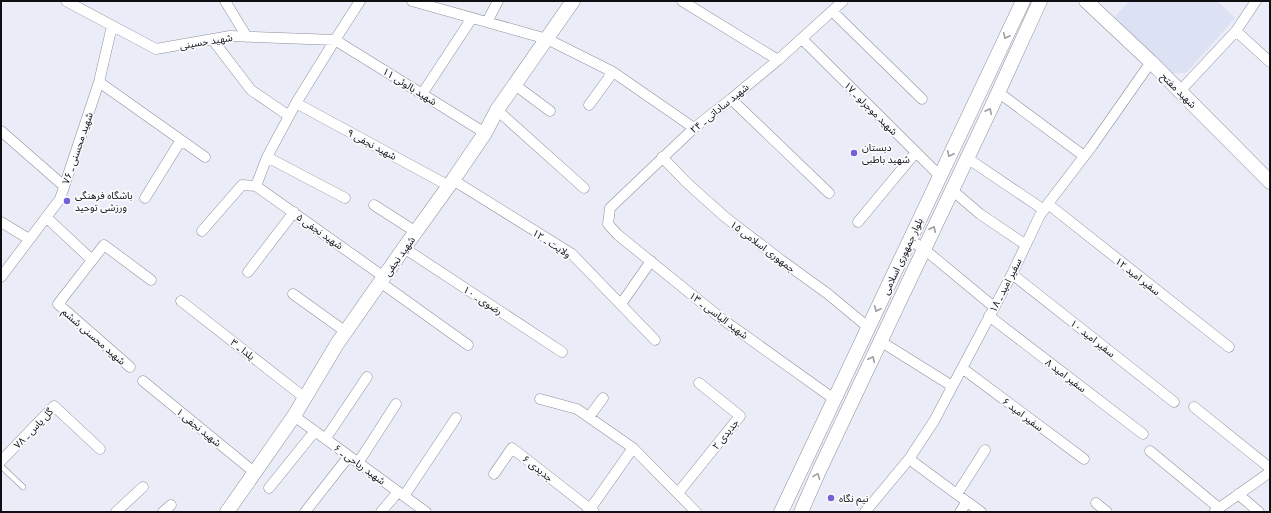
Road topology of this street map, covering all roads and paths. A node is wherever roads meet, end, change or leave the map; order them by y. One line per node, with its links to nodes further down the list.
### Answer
1 (66, 1): 16 (street, شهید حسینی)
2 (225, 1): 18 (street)
3 (360, 1): 22 (street)
4 (412, 1): 14 (street)
5 (498, 1): 15 (street)
6 (573, 1): 19 (main road, شهید نجفی)
7 (682, 1): 23 (street)
8 (843, 1): 13 (street, شهید ساداتی ـ ۲۴)
9 (1023, 1): 49 (main road, بلوار جمهوری اسلامی, one-way to 49)
10 (1040, 1): 30 (main road, بلوار جمهوری اسلامی)
11 (1086, 1): 24 (main road, شهید مفتح)
12 (1256, 1): 17 (street)
13 (832, 11): 21 (street, شهید ساداتی ـ ۲۴); 33 (street)
14 (472, 18): 15 (street); 31 (street)
15 (487, 22): 19 (street)
16 (112, 26): 20 (street, شهید حسینی); 27 (street, شهید محسنی ـ ۷۶)
17 (1236, 30): 25 (street); 29 (street)
18 (247, 36): 20 (street, شهید حسینی); 22 (street, شهید حسینی)
19 (547, 38): 26 (street); 28 (main road, شهید نجفی)
20 (212, 39): 38 (street)
21 (802, 39): 23 (street, شهید ساداتی ـ ۲۴); 43 (street, شهید موجرلو ـ ۱۷)
22 (335, 40): 31 (street, شهید بالوئی ۱۱); 34 (street)
23 (778, 60): 32 (street, شهید ساداتی ـ ۲۴)
24 (1151, 62): 29 (main road, شهید مفتح); 44 (street, سفیر امید ـ ۱۸)
25 (1270, 62)
26 (613, 72): 35 (street); 39 (street)
27 (99, 82): 42 (street); 52 (street, شهید محسنی ـ ۷۶)
28 (515, 85): 36 (main road, شهید نجفی); 37 (street)
29 (1180, 91): 50 (main road, شهید مفتح)
30 (998, 92): 44 (street); 48 (main road, بلوار جمهوری اسلامی, one-way to 30)
31 (422, 94): 41 (street, شهید بالوئی ۱۱)
32 (731, 99): 39 (street, شهید ساداتی ـ ۲۴); 56 (street)
33 (922, 99)
34 (296, 103): 38 (street); 51 (street, شهید نجفی ۹)
35 (589, 105)
36 (497, 110): 41 (main road, شهید نجفی); 54 (street)
37 (550, 111)
38 (289, 116): 46 (street)
39 (694, 128): 47 (street, شهید ساداتی ـ ۲۴)
40 (1, 131): 52 (street)
41 (485, 132): 51 (main road, شهید نجفی)
42 (181, 140): 45 (street); 57 (street)
43 (916, 152): 49 (street, شهید موجرلو ـ ۱۷); 64 (street)
44 (1084, 156): 60 (street, سفیر امید ـ ۱۸)
45 (205, 157)
46 (267, 157): 53 (street); 58 (street)
47 (662, 157): 65 (street, شهید ساداتی ـ ۲۴); 85 (street, جمهوری اسلامی ۱۵)
48 (967, 158): 55 (main road, بلوار جمهوری اسلامی); 60 (street, سفیر امید ۱۲)
49 (940, 176): 69 (main road, بلوار جمهوری اسلامی)
50 (1270, 182)
51 (451, 183): 67 (main road, شهید نجفی); 82 (street, ولایت ـ ۱۲)
52 (64, 186): 62 (street, شهید محسنی ـ ۷۶)
53 (256, 186): 61 (street, شهید نجفی ۵); 66 (street)
54 (584, 188)
55 (952, 190): 70 (street); 72 (main road, بلوار جمهوری اسلامی, one-way to 55)
56 (829, 193)
57 (144, 198)
58 (344, 198)
59 (374, 204): 67 (street)
60 (1046, 207): 70 (street, سفیر امید ـ ۱۸); 90 (street, سفیر امید ۱۲)
61 (294, 212): 75 (street); 79 (street, شهید نجفی ۵)
62 (46, 217): 68 (street, شهید محسنی ـ ۷۶); 73 (street)
63 (1, 222): 68 (street)
64 (858, 222)
65 (608, 224): 74 (street, شهید الیاسی ـ ۱۳)
66 (202, 232)
67 (416, 232): 71 (main road, شهید نجفی)
68 (29, 239): 77 (street, شهید محسنی ـ ۷۶)
69 (910, 240): 72 (street); 85 (main road, بلوار جمهوری اسلامی, one-way to 85)
70 (1026, 245): 76 (street, سفیر امید ـ ۱۸)
71 (404, 248): 79 (main road, شهید نجفی); 91 (street, رضوی ـ ۱۰)
72 (924, 249): 83 (street); 88 (main road, بلوار جمهوری اسلامی)
73 (92, 260): 78 (street); 92 (street, شهید محسنی ششم)
74 (651, 261): 82 (street); 101 (street, شهید الیاسی ـ ۱۳)
75 (248, 272)
76 (1012, 274): 83 (street, سفیر امید ـ ۱۸); 102 (street, سفیر امید ۱۰)
77 (1, 277)
78 (151, 280)
79 (382, 280): 86 (main road, شهید نجفی); 89 (street, شهید نجفی ۵)
80 (293, 294): 86 (street)
81 (181, 301): 98 (street, یلدا ـ ۳)
82 (621, 304): 87 (street, ولایت ـ ۱۲)
83 (994, 307): 84 (street, سفیر امید ـ ۱۸)
84 (989, 316): 93 (street, سفیر امید ـ ۱۸); 109 (street, سفیر امید ۸)
85 (868, 328): 101 (main road, بلوار جمهوری اسلامی)
86 (346, 332): 98 (main road, شهید نجفی)
87 (655, 340)
88 (880, 341): 97 (street); 131 (main road, بلوار جمهوری اسلامی, one-way to 88)
89 (468, 345)
90 (1229, 347)
91 (562, 352)
92 (130, 367)
93 (962, 368): 97 (street, سفیر امید ـ ۱۸); 117 (street, سفیر امید ۶)
94 (367, 378): 110 (street)
95 (143, 381): 122 (street, شهید نجفی ۱)
96 (699, 383): 129 (street, جدیدی ۲)
97 (952, 386): 116 (street, سفیر امید ـ ۱۸)
98 (305, 398): 105 (main road, شهید نجفی)
99 (603, 398): 106 (street)
100 (540, 399): 106 (street)
101 (834, 399): 125 (main road, بلوار جمهوری اسلامی)
102 (1174, 402)
103 (396, 404): 119 (street)
104 (1194, 407): 121 (street)
105 (294, 416): 108 (street, شهید ریاحی ـ ۶); 122 (main road, شهید نجفی)
106 (588, 417): 111 (street)
107 (456, 418): 130 (street)
108 (315, 431): 110 (street, شهید ریاحی ـ ۶); 128 (street)
109 (1143, 434)
110 (326, 438): 115 (street, شهید ریاحی ـ ۶)
111 (633, 448): 129 (street); 138 (street)
112 (100, 449): 118 (street, گل یاس ـ ۷۸)
113 (985, 450): 132 (street)
114 (1150, 451): 137 (street)
115 (349, 456): 119 (street, شهید ریاحی ـ ۶); 142 (street)
116 (909, 459): 132 (street); 148 (street, سفیر امید ـ ۱۸)
117 (1084, 459)
118 (1, 461)
119 (358, 463): 130 (street, شهید ریاحی ـ ۶)
120 (1, 466): 126 (lane)
121 (1270, 468)
122 (254, 472): 141 (main road, شهید نجفی)
123 (1270, 472): 133 (street)
124 (494, 474): 138 (street, جدیدی ۶)
125 (795, 484): 131 (main road); 146 (main road, بلوار جمهوری اسلامی)
126 (23, 487)
127 (143, 487): 139 (street)
128 (269, 488)
129 (678, 493): 145 (street)
130 (401, 494): 143 (street); 144 (street, شهید ریاحی ـ ۶)
131 (810, 494): 147 (main road, بلوار جمهوری اسلامی)
132 (957, 494): 134 (street)
133 (1238, 494): 137 (street); 152 (street)
134 (967, 502): 149 (street); 150 (street)
135 (1096, 503): 151 (street)
136 (171, 505): 140 (street)
137 (1216, 510)
138 (591, 511)
139 (116, 512)
140 (163, 512)
141 (227, 512)
142 (305, 512)
143 (382, 512)
144 (426, 512)
145 (696, 512)
146 (781, 512)
147 (801, 512)
148 (865, 512)
149 (960, 512)
150 (981, 512)
151 (1107, 512)
152 (1259, 512)

